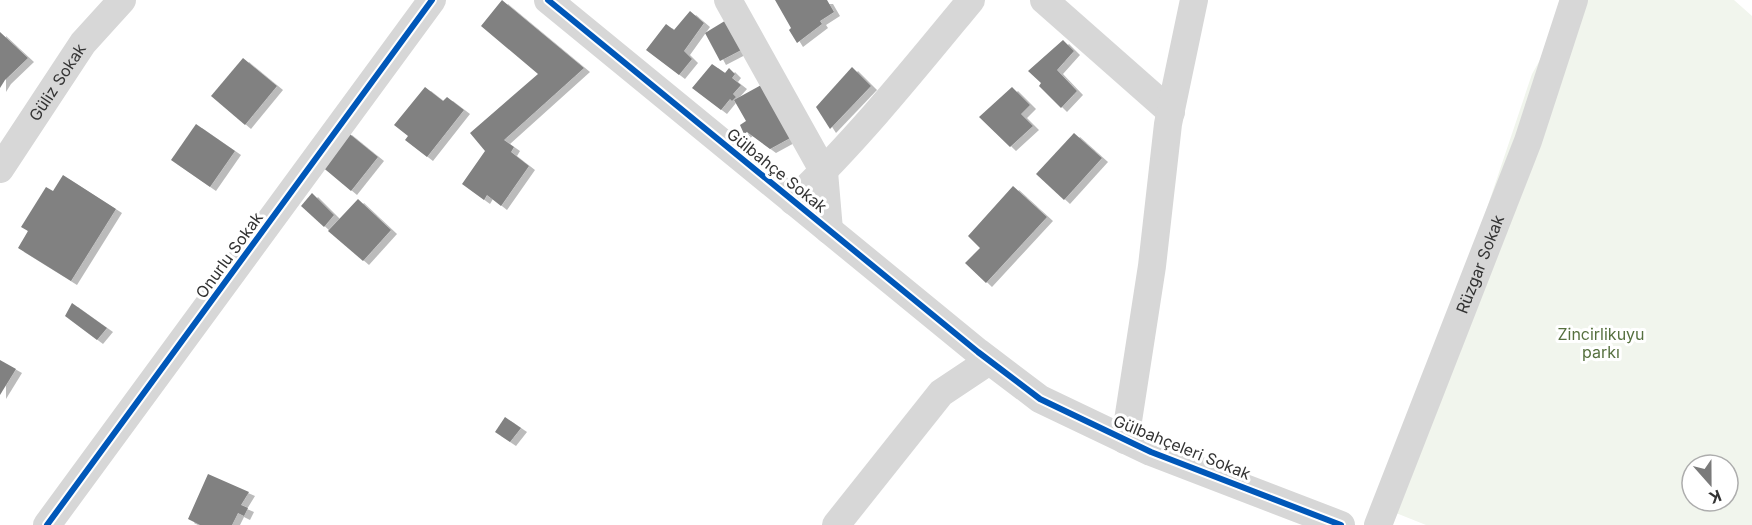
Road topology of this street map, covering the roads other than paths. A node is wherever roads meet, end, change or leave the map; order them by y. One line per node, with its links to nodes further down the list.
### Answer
1 (122, 0): 10 (street, Güliz Sokak)
2 (432, 0): 16 (street, Onurlu Sokak)
3 (548, 0): 12 (street, Gülbahçe Sokak)
4 (728, 0): 11 (street)
5 (971, 0): 11 (street)
6 (1044, 0): 9 (street)
7 (1194, 0): 9 (street)
8 (1574, 0): 19 (street, Rüzgar Sokak)
9 (1171, 112): 15 (street)
10 (0, 169)
11 (824, 172): 12 (street); 13 (street)
12 (793, 201): 13 (street, Gülbahçe Sokak)
13 (828, 230): 14 (street, Gülbahçe Sokak)
14 (989, 360): 15 (street, Gülbahçeleri Sokak); 17 (street)
15 (1125, 440): 18 (street, Gülbahçeleri Sokak)
16 (47, 525)
17 (836, 525)
18 (1341, 525)
19 (1378, 525)

